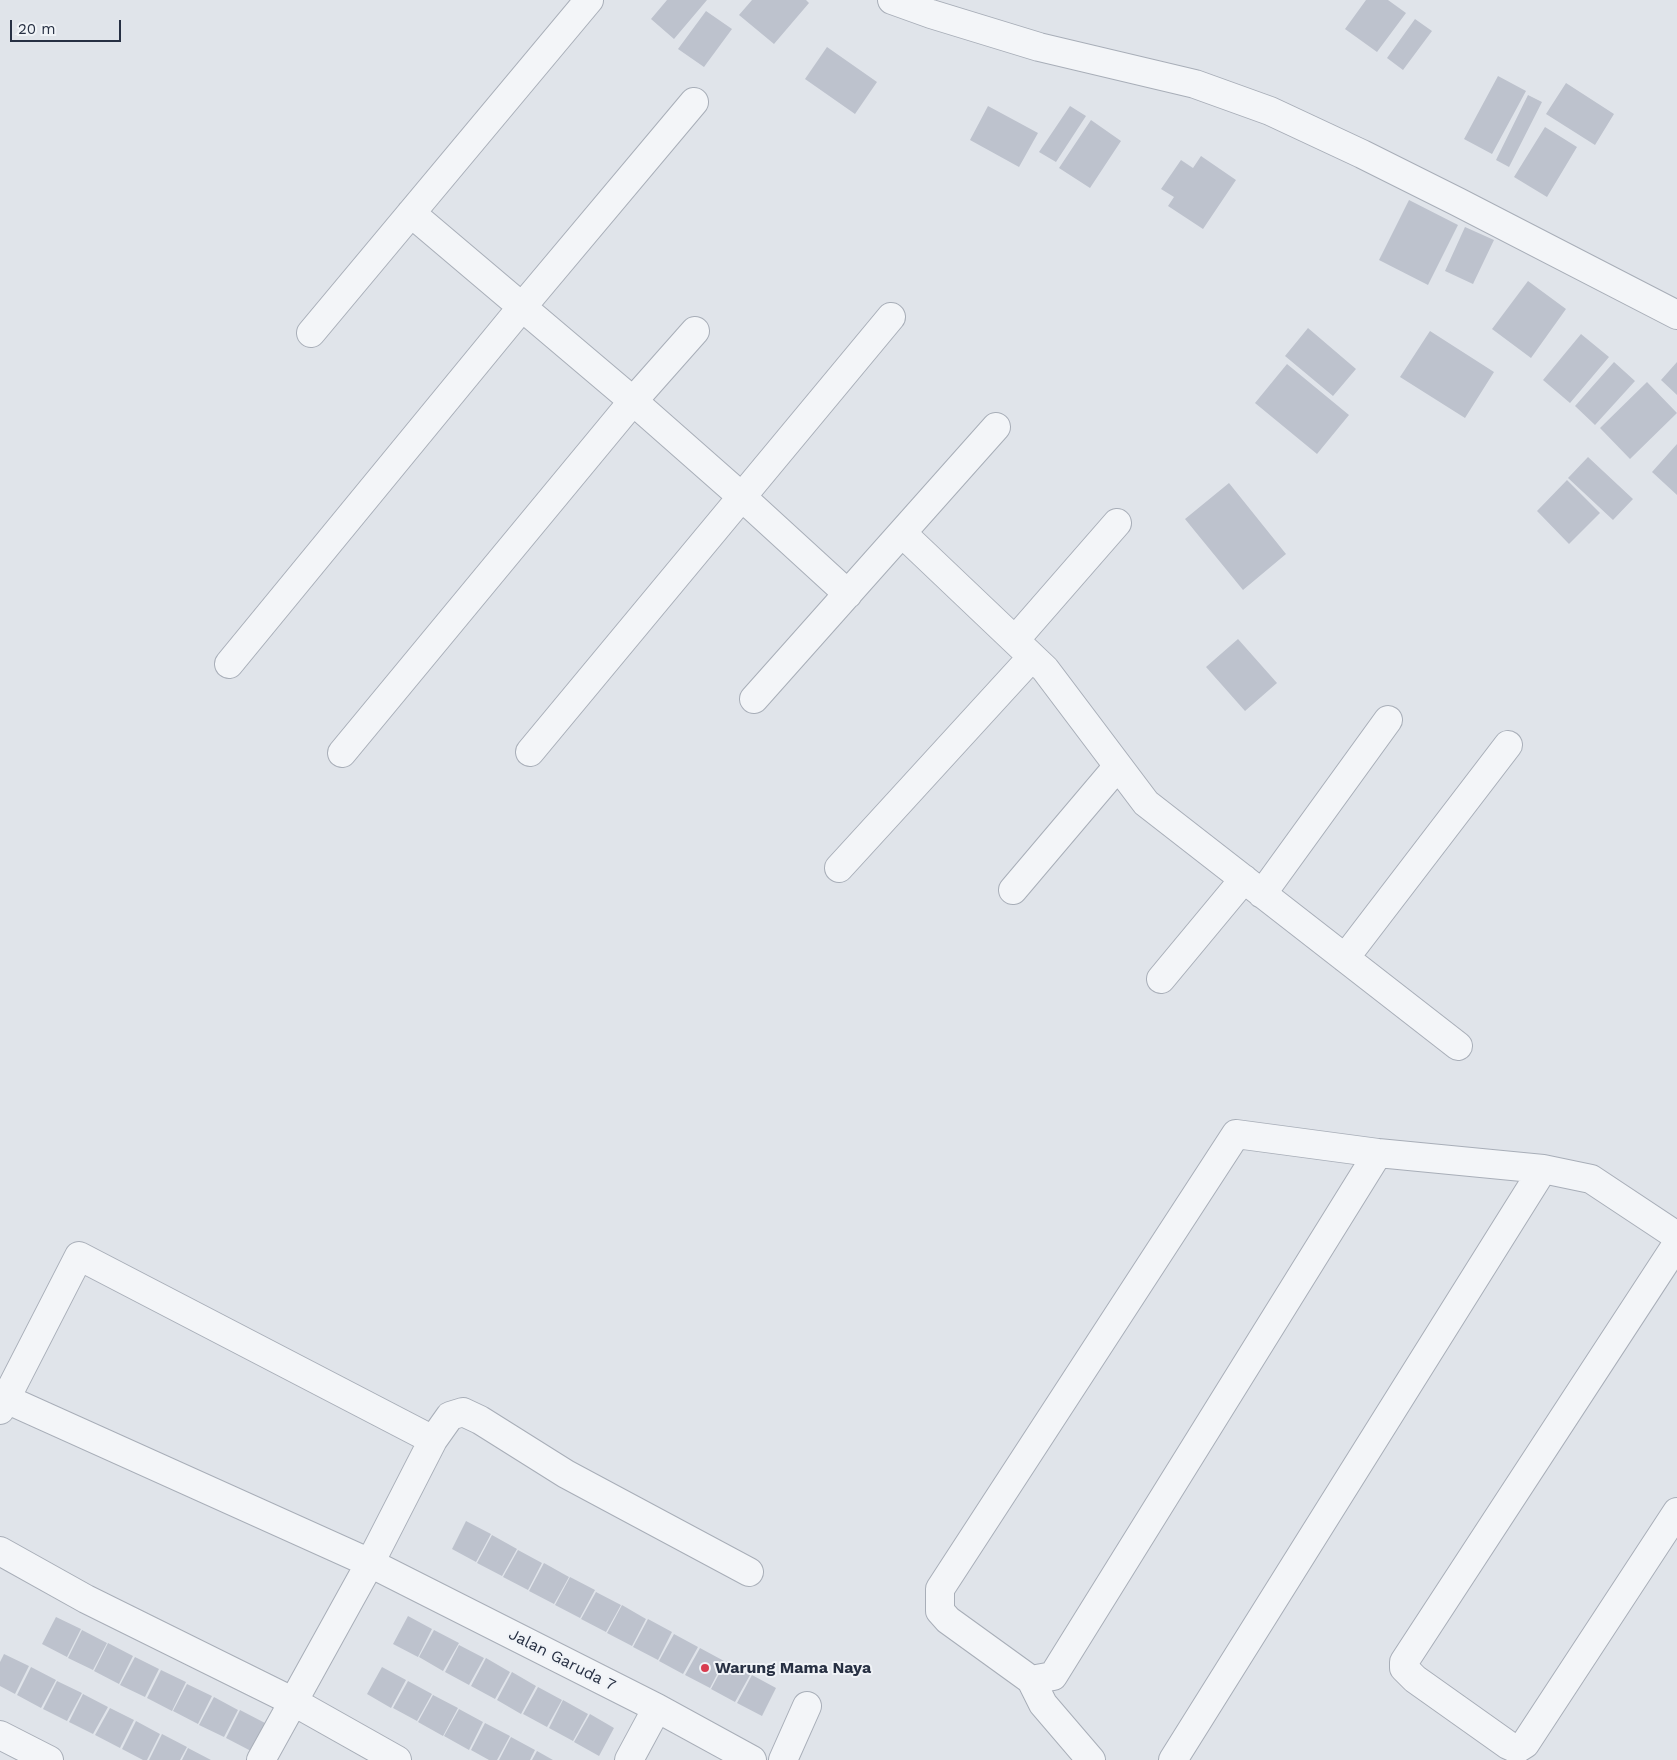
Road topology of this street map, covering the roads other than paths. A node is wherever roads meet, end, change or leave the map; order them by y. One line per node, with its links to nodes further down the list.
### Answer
1 (589, 0): 4 (street)
2 (892, 0): 6 (street)
3 (694, 102): 5 (street)
4 (411, 212): 5 (street); 9 (street)
5 (522, 307): 10 (street); 17 (street)
6 (1677, 315)
7 (891, 317): 12 (street)
8 (695, 331): 10 (street)
9 (311, 333)
10 (633, 401): 12 (street); 22 (street)
11 (996, 427): 14 (street)
12 (742, 497): 15 (street); 21 (street)
13 (1117, 523): 16 (street)
14 (902, 533): 15 (street); 16 (street)
15 (848, 594): 18 (street)
16 (1024, 648): 23 (street); 24 (street)
17 (229, 664)
18 (754, 700)
19 (1388, 720): 25 (street)
20 (1508, 745): 27 (street)
21 (530, 752)
22 (342, 753)
23 (1118, 766): 25 (street); 26 (street)
24 (839, 868)
25 (1253, 886): 27 (street); 28 (street)
26 (1013, 890)
27 (1345, 958): 29 (street)
28 (1161, 979)
29 (1458, 1046)
30 (1378, 1153): 31 (street); 40 (street); 40 (street)
31 (1543, 1169): 32 (street); 52 (street)
32 (1677, 1236)
33 (1677, 1244): 36 (street)
34 (3, 1404): 35 (street); 38 (street, Jalan Garuda 7)
35 (433, 1440): 38 (street); 39 (street)
36 (1677, 1512)
37 (0, 1551): 41 (street)
38 (370, 1563): 41 (street); 43 (street, Jalan Garuda 7)
39 (749, 1572)
40 (1031, 1680): 51 (street)
41 (294, 1702): 46 (street); 47 (street)
42 (807, 1706): 50 (street)
43 (657, 1708): 48 (street); 49 (street, Jalan Garuda 7)
44 (0, 1735): 45 (street)
45 (49, 1760)
46 (261, 1760)
47 (397, 1760)
48 (629, 1760)
49 (752, 1760)
50 (783, 1760)
51 (1090, 1760)
52 (1173, 1760)

